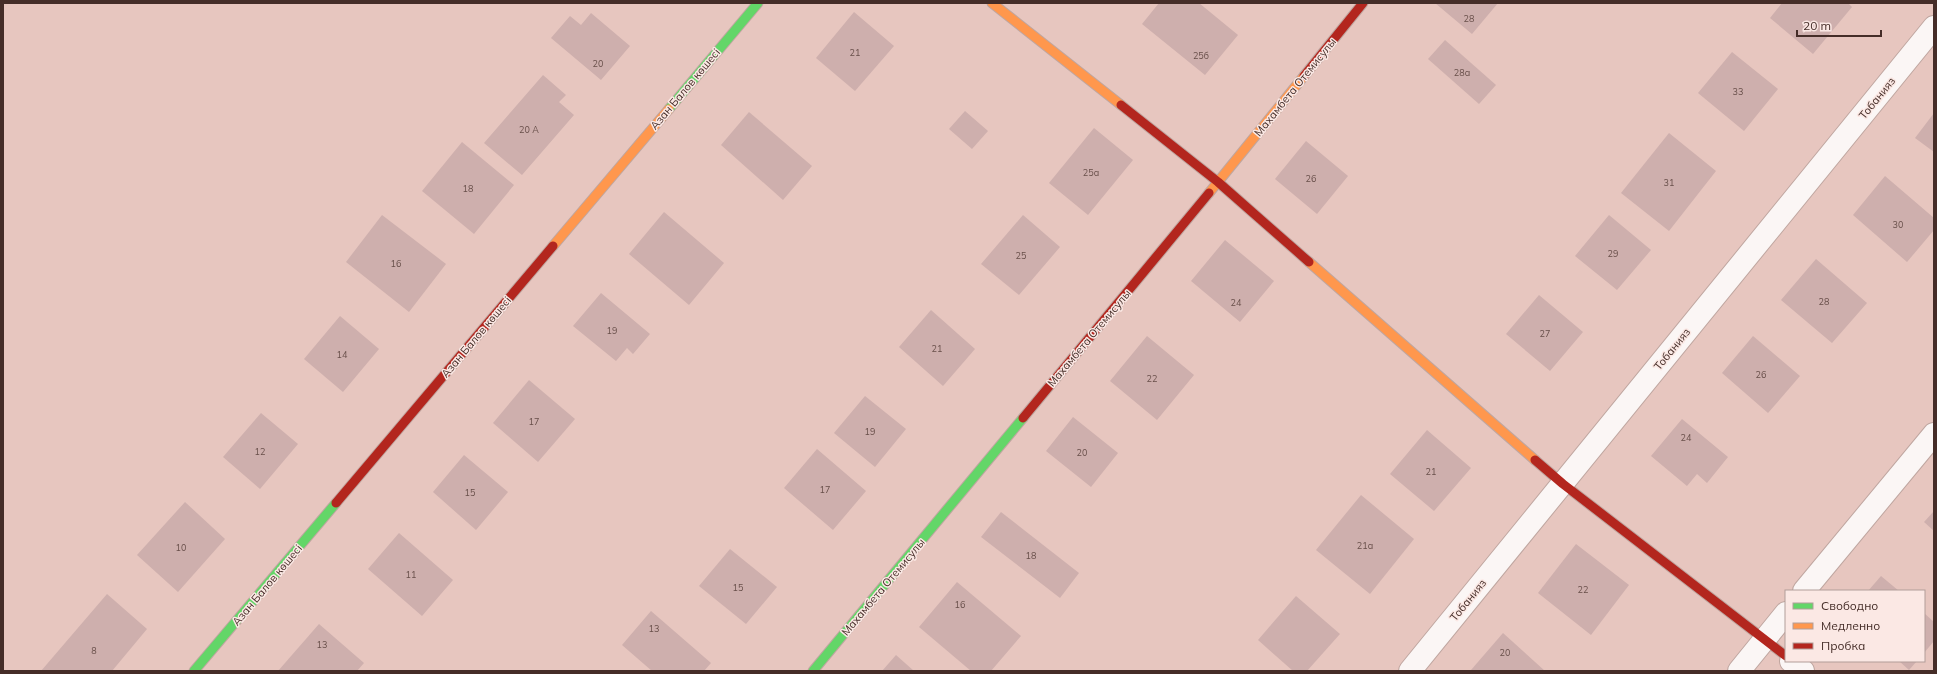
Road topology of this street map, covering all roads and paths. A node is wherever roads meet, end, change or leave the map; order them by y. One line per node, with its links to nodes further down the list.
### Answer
1 (758, 3): 13 (street, Азан Балов көшесі)
2 (992, 3): 5 (street)
3 (1363, 3): 5 (street, Махамбета Отемисулы)
4 (1934, 27): 7 (street, Тобанияз)
5 (1218, 182): 7 (street); 14 (street, Махамбета Отемисулы)
6 (1934, 434): 8 (street)
7 (1563, 484): 10 (street); 15 (street, Тобанияз)
8 (1805, 590)
9 (1785, 614): 10 (street)
10 (1765, 639): 11 (street); 16 (street)
11 (1785, 655)
12 (1792, 662): 17 (street)
13 (194, 671)
14 (814, 671)
15 (1410, 671)
16 (1739, 671)
17 (1803, 671)

